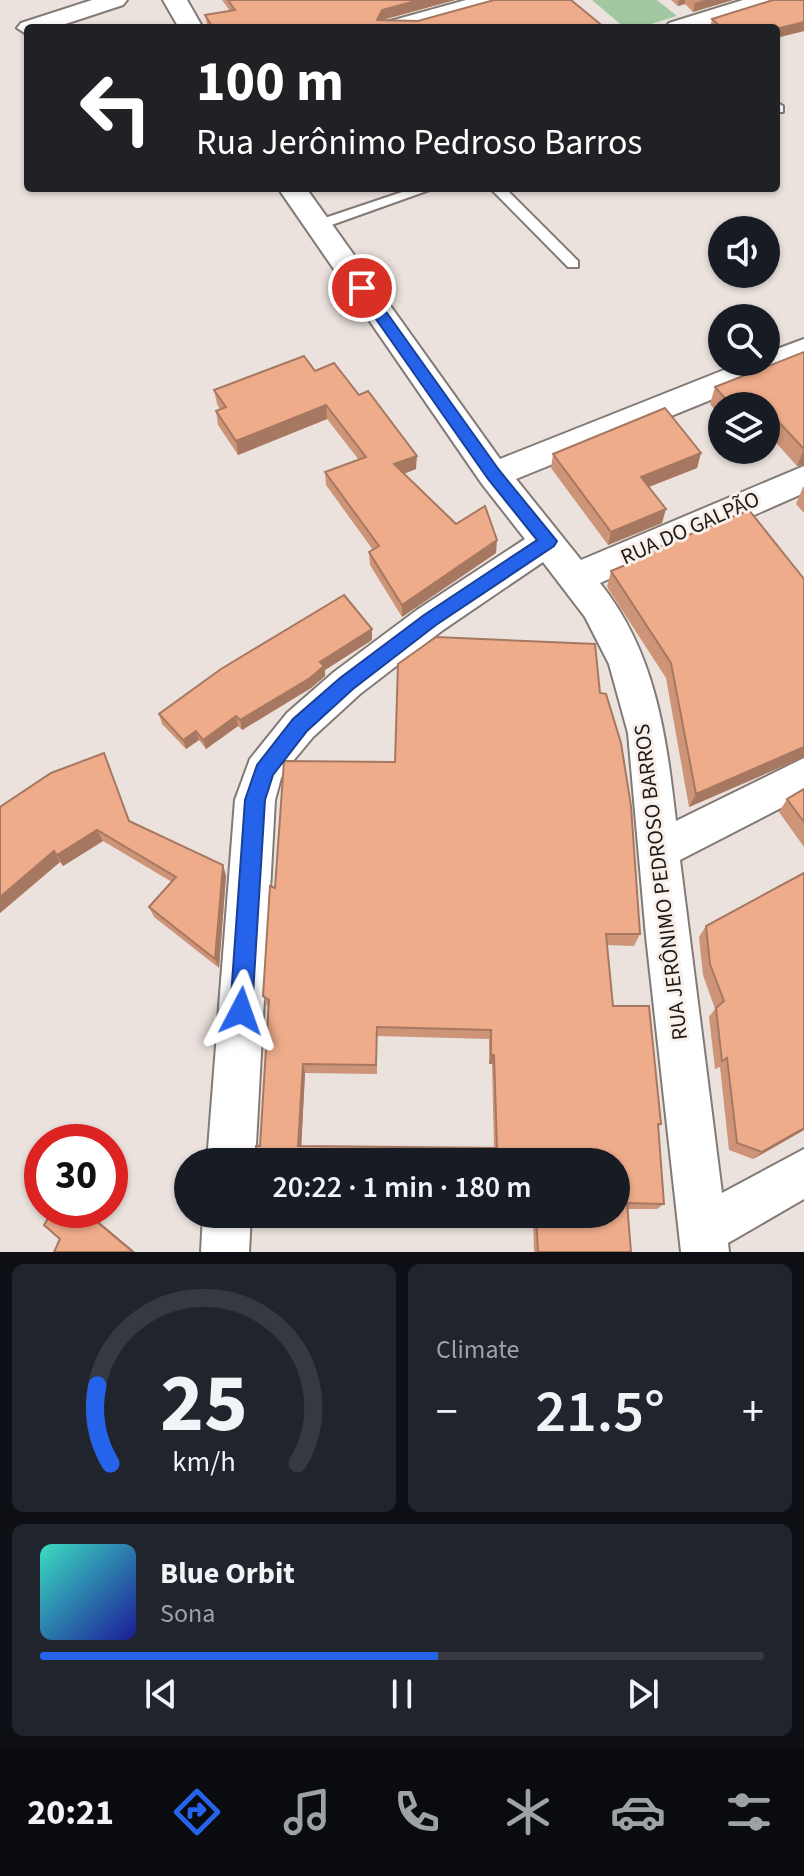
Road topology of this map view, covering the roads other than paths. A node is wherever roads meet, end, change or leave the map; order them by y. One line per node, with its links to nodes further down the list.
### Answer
1 (115, 0): 5 (street)
2 (175, 0): 6 (street)
3 (492, 0): 7 (street)
4 (767, 0): 8 (street)
5 (40, 24)
6 (189, 24)
7 (405, 24)
8 (690, 24)
9 (24, 29): 10 (street)
10 (0, 38)
11 (295, 192): 14 (street, RUA JERÔNIMO PEDROSO BARROS)
12 (416, 192): 14 (lane)
13 (501, 192): 15 (lane)
14 (318, 225): 17 (street, RUA JERÔNIMO PEDROSO BARROS)
15 (573, 264)
16 (804, 350): 17 (street)
17 (494, 475): 19 (street, RUA JERÔNIMO PEDROSO BARROS)
18 (804, 479): 20 (street, RUA DO GALPÃO)
19 (548, 541): 20 (street, RUA JERÔNIMO PEDROSO BARROS); 23 (street)
20 (576, 578): 22 (street, RUA JERÔNIMO PEDROSO BARROS)
21 (804, 776): 22 (street)
22 (660, 849): 26 (street, RUA JERÔNIMO PEDROSO BARROS)
23 (232, 1148)
24 (804, 1173): 26 (street)
25 (226, 1228): 27 (street)
26 (704, 1241)
27 (225, 1252)

